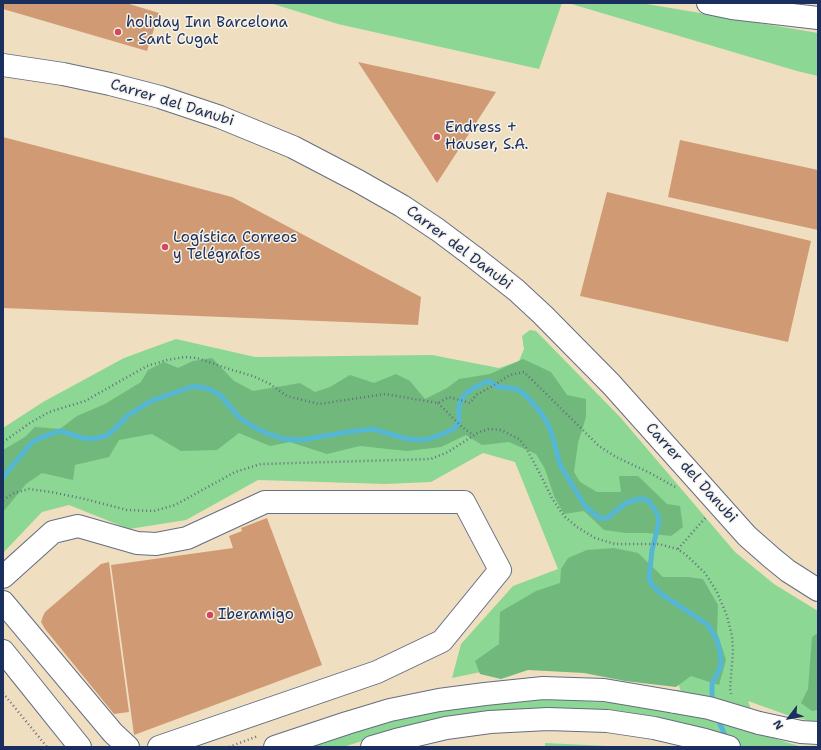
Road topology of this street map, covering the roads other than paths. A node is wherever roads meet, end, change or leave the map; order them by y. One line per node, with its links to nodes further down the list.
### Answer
1 (708, 3): 2 (main road)
2 (818, 18)
3 (3, 65): 5 (main road, Carrer del Danubi)
4 (3, 577): 13 (main road)
5 (818, 590)
6 (3, 602): 12 (main road)
7 (3, 651): 11 (main road)
8 (3, 673): 10 (main road)
9 (818, 733): 14 (main road, bridge)
10 (62, 747)
11 (80, 747)
12 (128, 747)
13 (159, 747)
14 (275, 747)
15 (372, 747): 16 (main road)
16 (729, 747)

